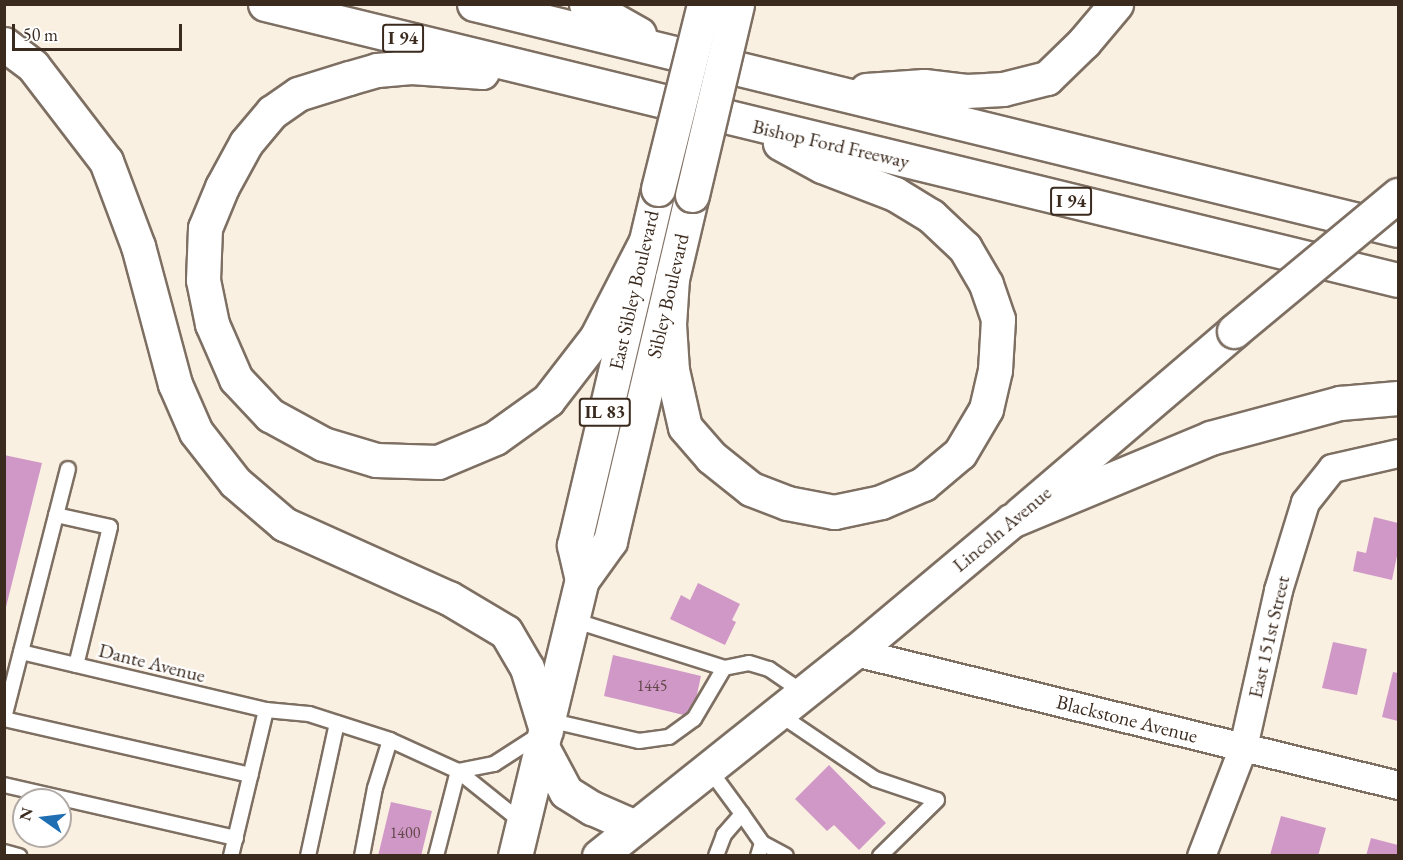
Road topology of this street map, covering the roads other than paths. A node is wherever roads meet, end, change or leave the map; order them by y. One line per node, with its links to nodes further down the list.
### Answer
1 (265, 4): 9 (main road, Bishop Ford Freeway / I 94)
2 (474, 4): 8 (main road)
3 (586, 4): 8 (main road)
4 (704, 4): 14 (main road, East Sibley Boulevard / IL 83, bridge)
5 (737, 4): 15 (main road, Sibley Boulevard, bridge)
6 (1116, 4): 10 (main road)
7 (4, 44): 33 (main road)
8 (672, 52): 10 (main road)
9 (542, 72): 11 (main road, Bishop Ford Freeway / I 94); 14 (main road)
10 (840, 93): 13 (main road)
11 (744, 123): 15 (main road); 16 (main road, Bishop Ford Freeway / I 94)
12 (1398, 195): 21 (main road, Lincoln Avenue, bridge)
13 (1398, 230)
14 (645, 243): 22 (main road, East Sibley Boulevard / IL 83)
15 (672, 278): 22 (main road, Sibley Boulevard)
16 (1398, 280)
17 (1398, 398): 21 (main road)
18 (1388, 455): 35 (street, East 151st Street)
19 (68, 469): 20 (lane)
20 (56, 515): 24 (lane); 26 (lane, Dante Avenue)
21 (1011, 522): 25 (main road, Lincoln Avenue)
22 (582, 580): 23 (main road, East Sibley Boulevard / IL 83)
23 (573, 620): 27 (lane); 33 (main road, East Sibley Boulevard / IL 83)
24 (21, 652): 26 (lane); 31 (lane)
25 (855, 652): 28 (main road, Lincoln Avenue); 35 (street, Blackstone Avenue)
26 (76, 665): 29 (lane, Dante Avenue)
27 (724, 668): 28 (lane); 33 (lane)
28 (804, 693): 30 (main road, Lincoln Avenue)
29 (266, 710): 32 (lane, Dante Avenue); 38 (lane)
30 (778, 713): 36 (main road, Lincoln Avenue); 56 (lane)
31 (4, 719): 38 (lane)
32 (337, 723): 34 (lane, Dante Avenue); 49 (lane)
33 (545, 732): 37 (lane); 42 (main road, East Sibley Boulevard / IL 83); 43 (main road)
34 (390, 740): 37 (lane, Dante Avenue); 50 (lane)
35 (1243, 747): 40 (street, Blackstone Avenue); 57 (street, East 151st Street)
36 (709, 769): 41 (lane); 43 (main road, Lincoln Avenue)
37 (458, 771): 42 (lane, Dante Avenue); 51 (lane)
38 (250, 775): 44 (lane)
39 (4, 785): 44 (lane)
40 (1398, 785)
41 (742, 814): 45 (lane); 54 (lane)
42 (523, 823): 52 (main road, East Sibley Boulevard / IL 83)
43 (635, 827): 53 (main road, Lincoln Avenue)
44 (236, 838): 48 (lane)
45 (760, 849): 55 (lane)
46 (4, 852): 47 (lane)
47 (19, 855)
48 (231, 855)
49 (308, 855)
50 (362, 855)
51 (436, 855)
52 (515, 855)
53 (599, 855)
54 (716, 855)
55 (786, 855)
56 (880, 855)
57 (1201, 855)

